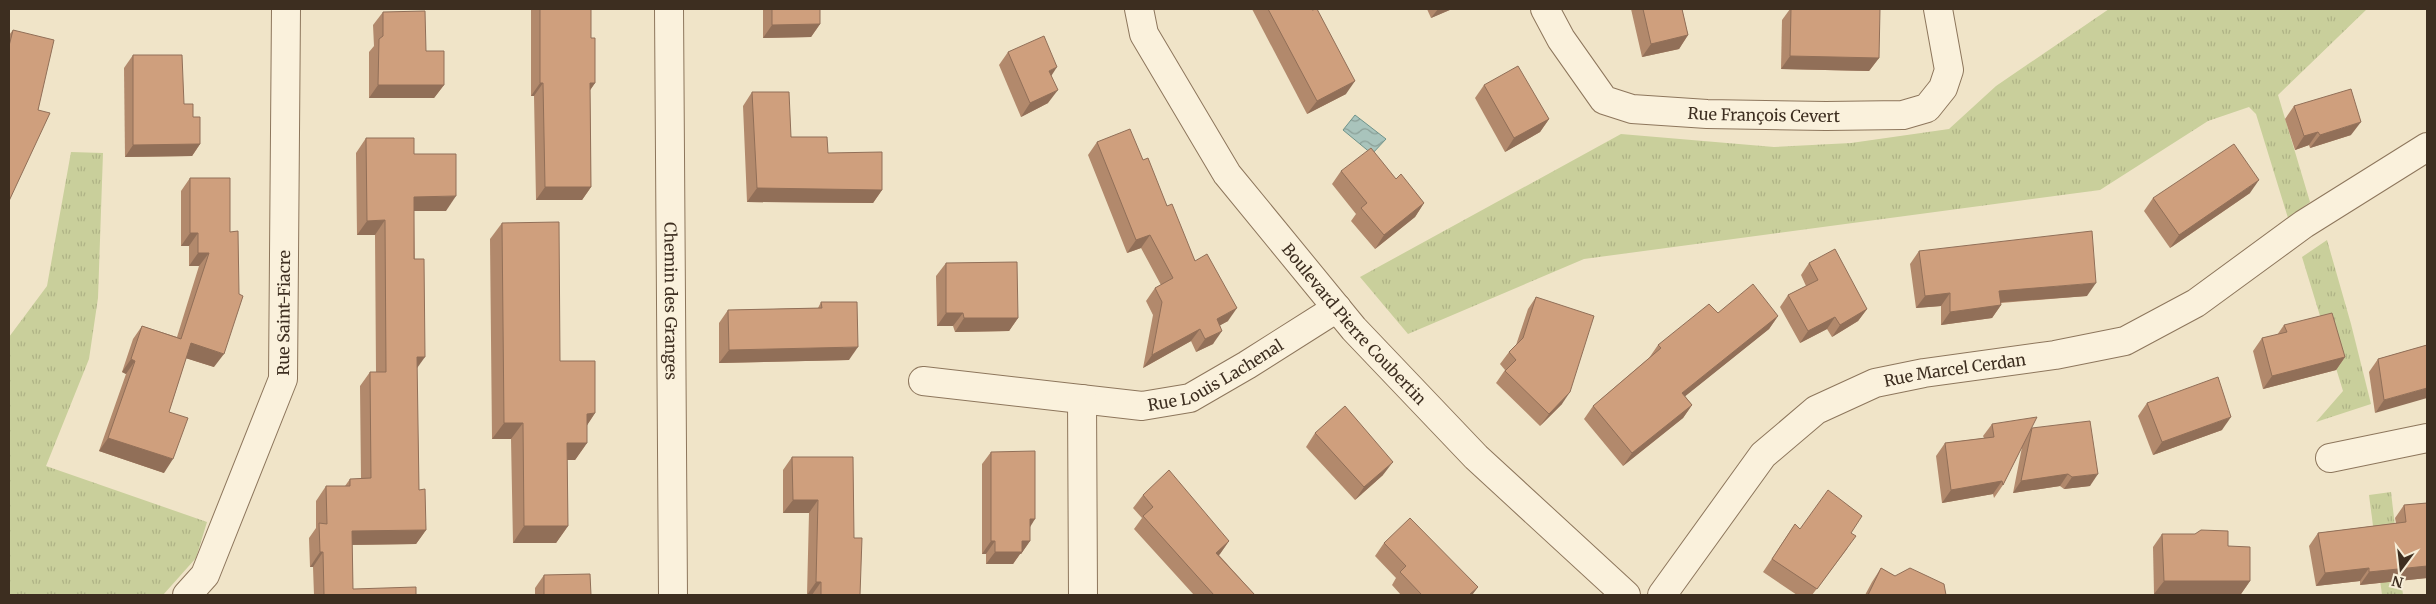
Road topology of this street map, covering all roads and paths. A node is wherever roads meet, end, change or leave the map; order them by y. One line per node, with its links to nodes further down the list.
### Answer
1 (286, 9): 12 (street, Rue Saint-Fiacre)
2 (669, 9): 13 (street, Chemin des Granges)
3 (1139, 9): 7 (street, Boulevard Pierre Coubertin)
4 (1545, 9): 5 (street, Rue François Cevert)
5 (1938, 9)
6 (2427, 146): 16 (street, Rue Marcel Cerdan)
7 (1337, 308): 9 (street, Rue Louis Lachenal); 15 (street, Boulevard Pierre Coubertin)
8 (923, 381): 9 (street, Rue Louis Lachenal)
9 (1082, 399): 14 (street)
10 (2427, 438): 11 (street)
11 (2330, 458)
12 (186, 595)
13 (672, 595)
14 (1083, 595)
15 (1626, 595)
16 (1662, 595)

